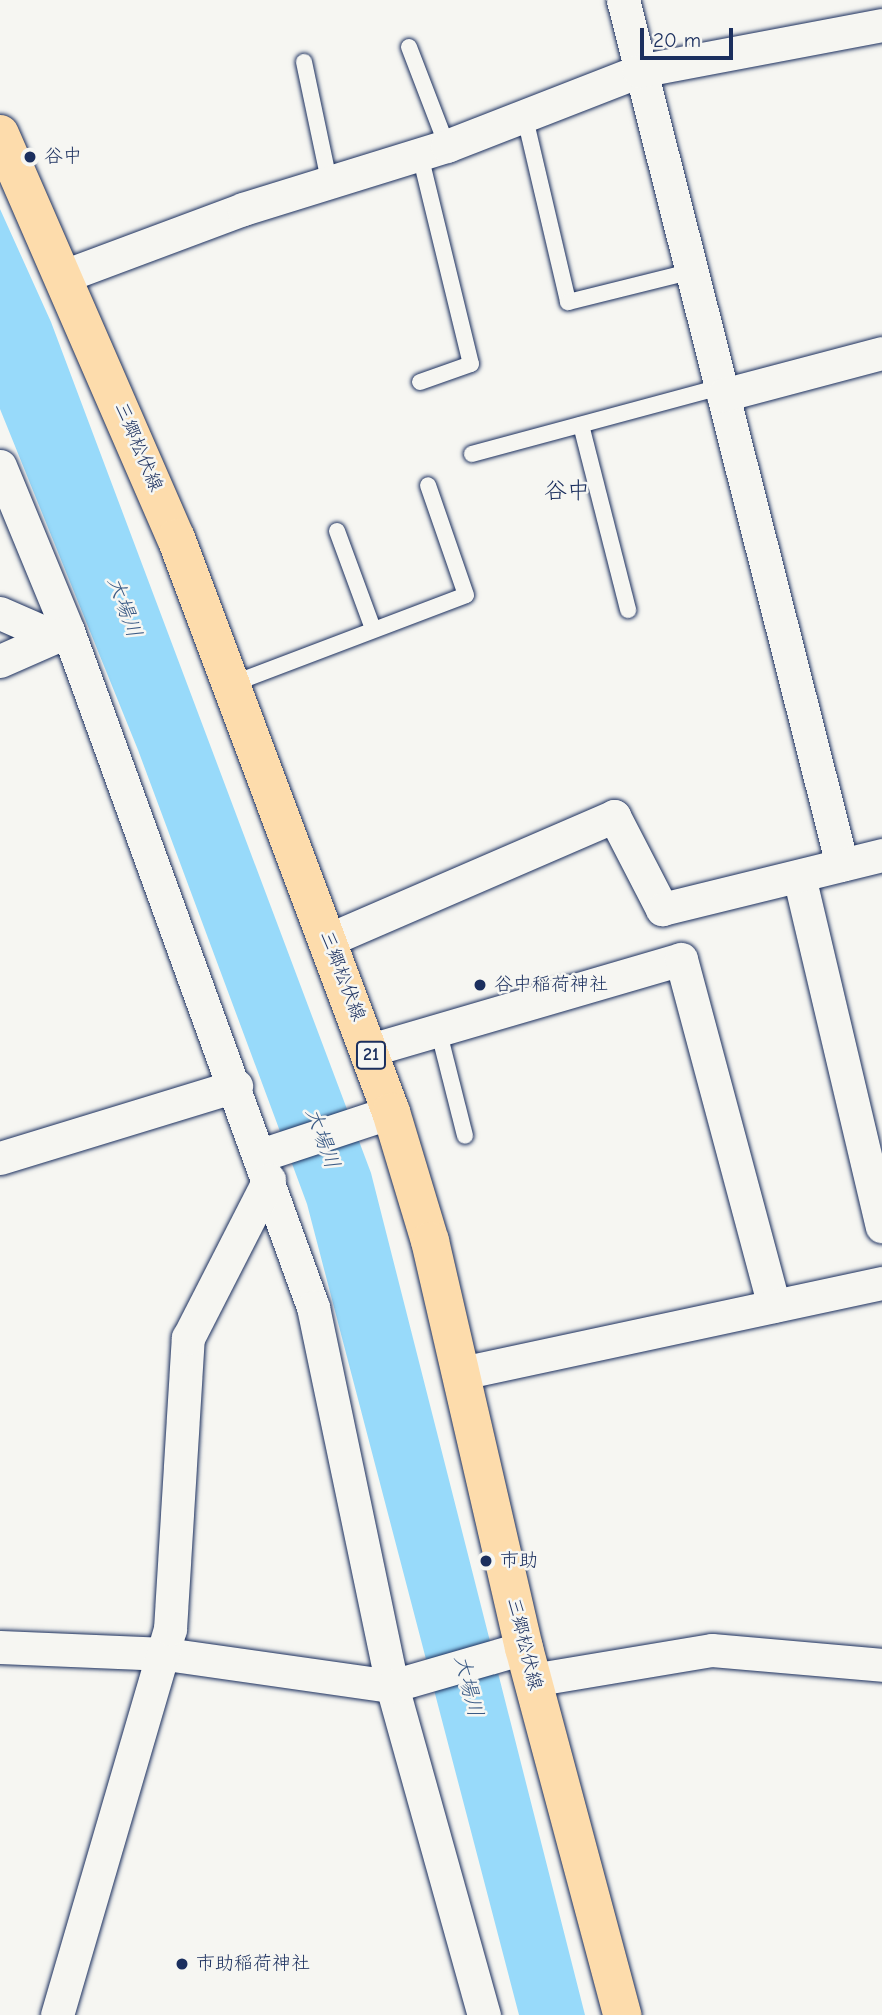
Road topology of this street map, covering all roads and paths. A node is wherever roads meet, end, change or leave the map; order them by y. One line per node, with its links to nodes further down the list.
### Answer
1 (623, 0): 5 (street)
2 (882, 25): 5 (street)
3 (410, 47): 8 (lane)
4 (304, 62): 9 (lane)
5 (639, 71): 6 (street); 10 (street)
6 (525, 118): 8 (street); 10 (lane)
7 (0, 134): 11 (main road, 三郷松伏線 / 21)
8 (433, 150): 9 (street); 13 (lane)
9 (329, 181): 11 (street)
10 (689, 272): 14 (street)
11 (64, 276): 25 (main road, 三郷松伏線 / 21)
12 (882, 353): 14 (street)
13 (420, 382)
14 (722, 391): 15 (lane); 27 (street)
15 (581, 425): 16 (lane); 20 (lane)
16 (472, 454)
17 (0, 466): 23 (street)
18 (428, 485): 22 (lane)
19 (337, 531): 22 (lane)
20 (628, 610)
21 (0, 613): 23 (street)
22 (373, 629): 25 (lane)
23 (62, 634): 24 (street); 32 (street)
24 (0, 662)
25 (232, 684): 29 (main road, 三郷松伏線 / 21)
26 (882, 855): 27 (street)
27 (842, 865): 28 (street)
28 (799, 876): 29 (street); 37 (street)
29 (328, 940): 31 (main road, 三郷松伏線 / 21)
30 (439, 1029): 31 (street); 34 (lane); 39 (street)
31 (370, 1050): 33 (main road, 三郷松伏線 / 21)
32 (236, 1086): 35 (street); 36 (street)
33 (379, 1116): 36 (street); 40 (main road, 三郷松伏線 / 21)
34 (465, 1136)
35 (0, 1158)
36 (268, 1162): 42 (street); 45 (street)
37 (882, 1226)
38 (882, 1283): 39 (street)
39 (774, 1306): 40 (street)
40 (463, 1373): 43 (main road, 三郷松伏線 / 21)
41 (0, 1647): 42 (street)
42 (166, 1654): 45 (street); 46 (street)
43 (519, 1661): 44 (street); 45 (street); 48 (main road, 三郷松伏線 / 21)
44 (882, 1665)
45 (401, 1684): 47 (street)
46 (57, 2015)
47 (484, 2015)
48 (622, 2015)

